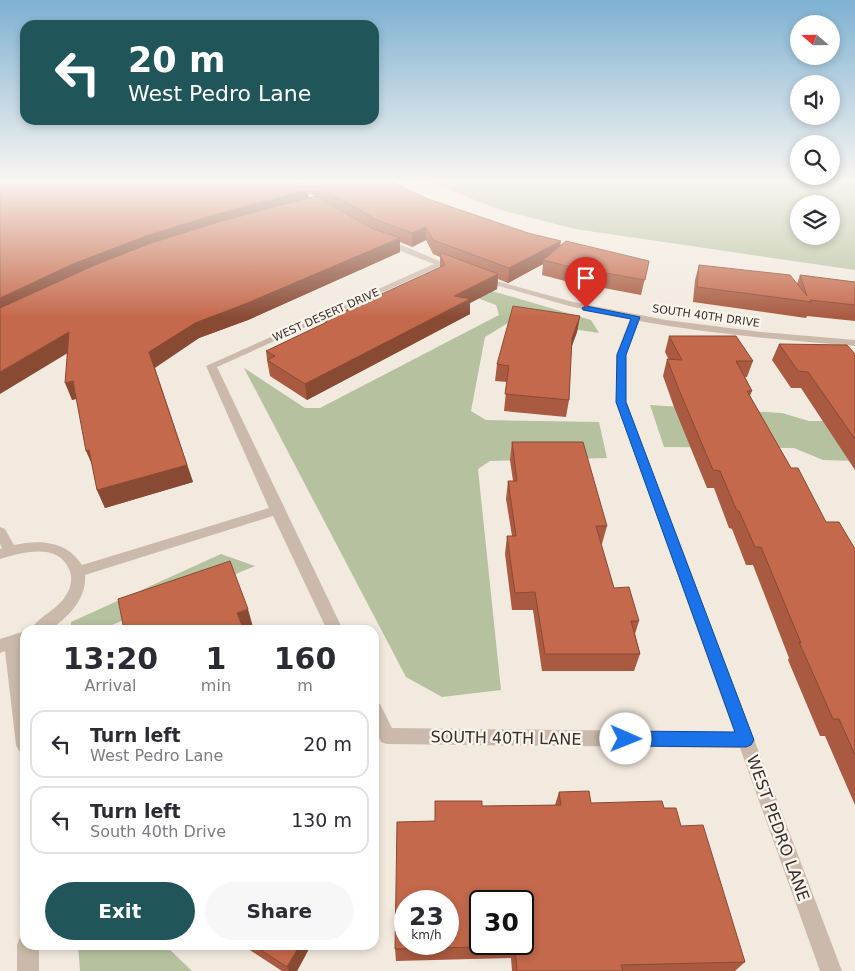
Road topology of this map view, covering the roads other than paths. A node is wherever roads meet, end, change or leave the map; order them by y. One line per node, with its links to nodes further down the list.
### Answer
1 (376, 238): 2 (street, SOUTH 40TH DRIVE)
2 (440, 264): 3 (street, SOUTH 40TH DRIVE); 5 (street, WEST DESERT DRIVE)
3 (636, 317): 4 (street, SOUTH 40TH DRIVE); 14 (street, WEST PEDRO LANE)
4 (855, 343)
5 (276, 510): 8 (street); 10 (street)
6 (0, 532): 7 (street)
7 (5, 552): 8 (street)
8 (78, 572): 9 (street)
9 (46, 625)
10 (333, 625)
11 (12, 642): 12 (street)
12 (20, 705)
13 (379, 720): 14 (street, SOUTH 40TH LANE)
14 (746, 740): 17 (street, WEST PEDRO LANE)
15 (28, 950): 16 (street)
16 (28, 971)
17 (831, 971)

